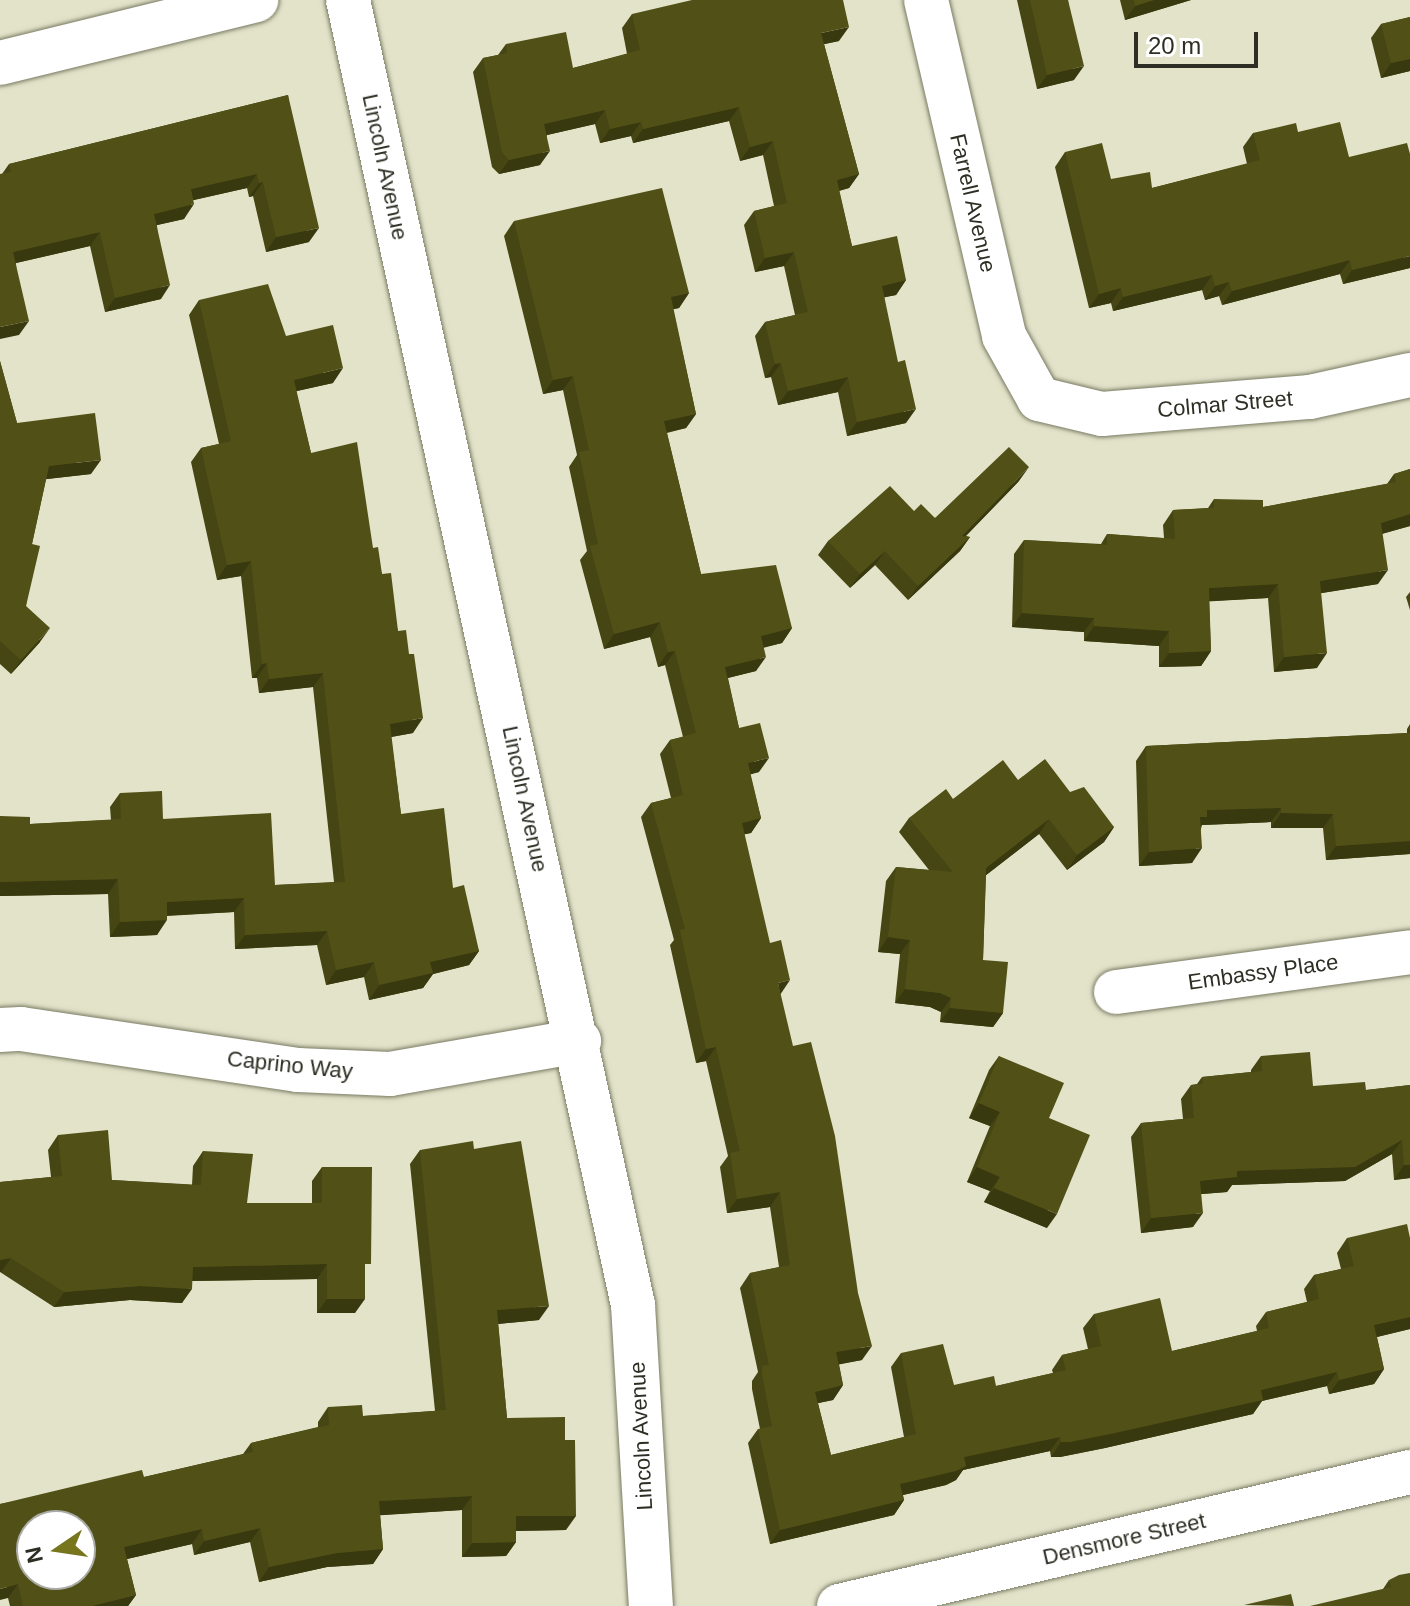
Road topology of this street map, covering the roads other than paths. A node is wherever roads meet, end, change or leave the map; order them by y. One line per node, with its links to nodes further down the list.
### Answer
1 (256, 0): 4 (street)
2 (348, 0): 10 (street, Lincoln Avenue)
3 (926, 0): 6 (street, Farrell Avenue)
4 (0, 63)
5 (1410, 375): 6 (street, Colmar Street)
6 (1039, 399)
7 (1410, 952): 8 (street, Embassy Place)
8 (1116, 992)
9 (0, 1030): 10 (street, Caprino Way)
10 (579, 1041): 12 (street, Lincoln Avenue)
11 (1410, 1472): 13 (street, Densmore Street)
12 (651, 1606)
13 (839, 1606)

